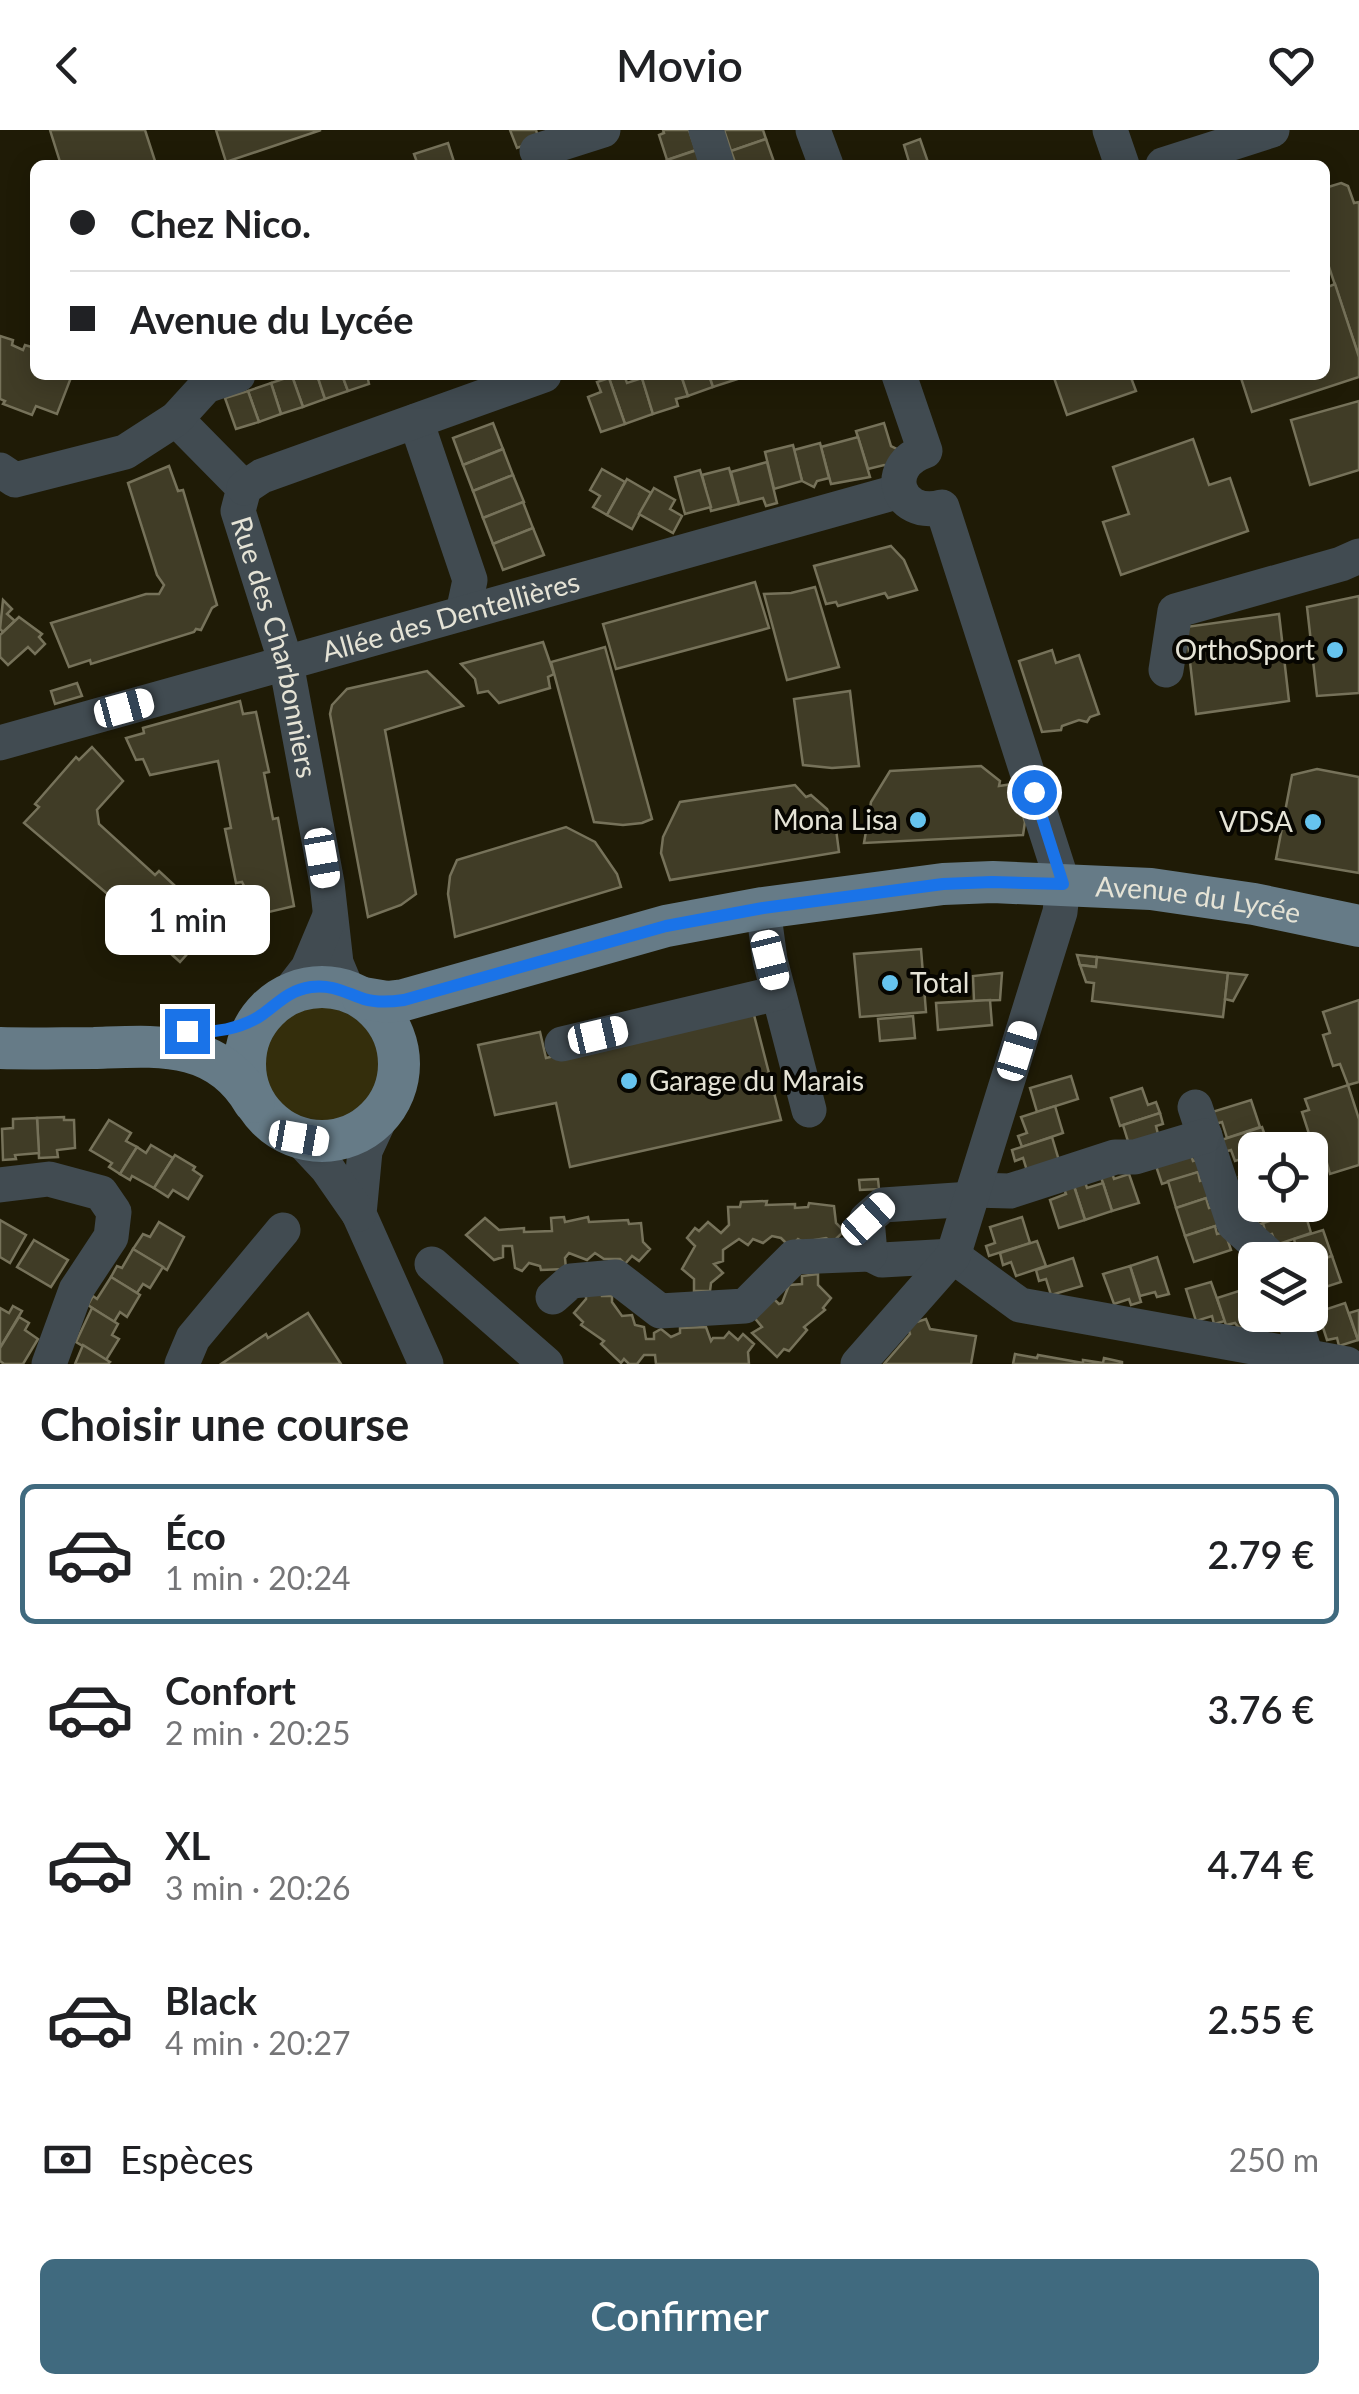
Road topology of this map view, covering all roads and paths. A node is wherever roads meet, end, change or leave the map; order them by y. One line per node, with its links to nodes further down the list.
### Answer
1 (603, 130): 6 (street)
2 (706, 130): 7 (street)
3 (814, 130): 8 (street)
4 (1110, 130): 9 (street)
5 (1272, 130): 10 (street)
6 (538, 151)
7 (715, 160)
8 (824, 160)
9 (1120, 160)
10 (1179, 160)
11 (223, 380): 14 (street)
12 (530, 380): 15 (street)
13 (901, 380): 18 (street)
14 (176, 419): 16 (street); 17 (street, Rue des Charbonniers)
15 (416, 421): 17 (street); 20 (street)
16 (0, 470)
17 (244, 488): 21 (street, Rue des Charbonniers)
18 (900, 491): 20 (street, Allée des Dentellières); 24 (street)
19 (1359, 556): 22 (street)
20 (464, 613): 21 (street, Allée des Dentellières)
21 (286, 663): 23 (street, Allée des Dentellières); 26 (street, Rue des Charbonniers)
22 (1166, 670)
23 (0, 743)
24 (1062, 892): 25 (main road, Avenue du Lycée); 27 (main road, Avenue du Lycée); 28 (main road, Avenue du Lycée); 42 (street)
25 (780, 906): 29 (main road, Avenue du Lycée); 30 (street)
26 (329, 917): 31 (street, Rue des Charbonniers); 32 (street, Rue des Charbonniers)
27 (1359, 926)
28 (1359, 942)
29 (504, 972): 31 (main road, Avenue du Lycée); 36 (main road, Avenue du Lycée)
30 (778, 992): 34 (street); 39 (street)
31 (358, 996): 32 (main road); 36 (main road)
32 (275, 1005): 33 (main road); 37 (main road)
33 (0, 1031)
34 (562, 1044)
35 (0, 1048): 37 (main road)
36 (398, 1066): 38 (main road)
37 (255, 1104): 40 (main road)
38 (384, 1110): 40 (main road); 43 (street)
39 (809, 1110)
40 (299, 1138): 43 (street)
41 (0, 1186): 52 (street)
42 (972, 1194): 45 (street); 46 (street); 47 (street)
43 (359, 1214): 54 (street)
44 (282, 1230): 53 (street)
45 (1254, 1242)
46 (870, 1254): 47 (street); 49 (street)
47 (953, 1256): 51 (street); 56 (street)
48 (432, 1264): 55 (street)
49 (553, 1298)
50 (1298, 1332): 51 (street)
51 (1306, 1356): 57 (street)
52 (49, 1364)
53 (182, 1364)
54 (426, 1364)
55 (546, 1364)
56 (858, 1364)
57 (1346, 1364)

